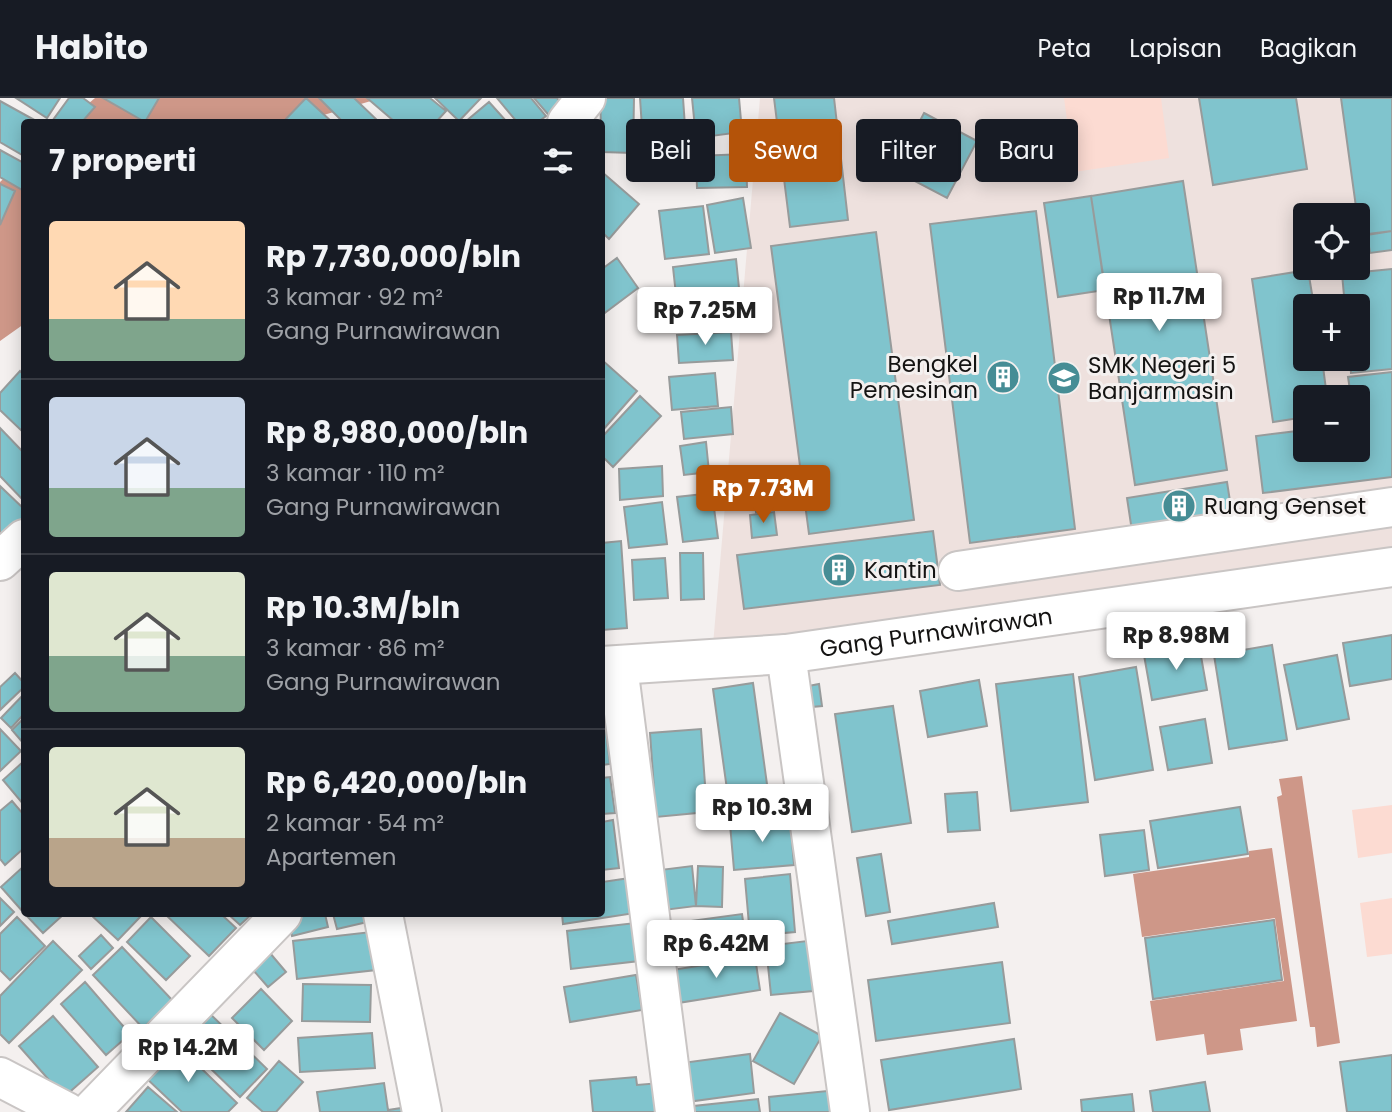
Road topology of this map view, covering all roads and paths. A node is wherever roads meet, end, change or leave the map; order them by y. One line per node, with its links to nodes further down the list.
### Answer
1 (586, 98): 2 (street)
2 (569, 119)
3 (1392, 508): 7 (street)
4 (21, 542): 5 (street)
5 (0, 561)
6 (1392, 566): 8 (street, Gang Purnawirawan)
7 (958, 571)
8 (786, 654): 9 (street, Gang Purnawirawan); 17 (street)
9 (610, 666): 16 (street)
10 (279, 917): 14 (street)
11 (384, 917): 15 (street)
12 (0, 1077): 13 (street)
13 (67, 1112)
14 (90, 1112)
15 (422, 1112)
16 (675, 1112)
17 (850, 1112)

